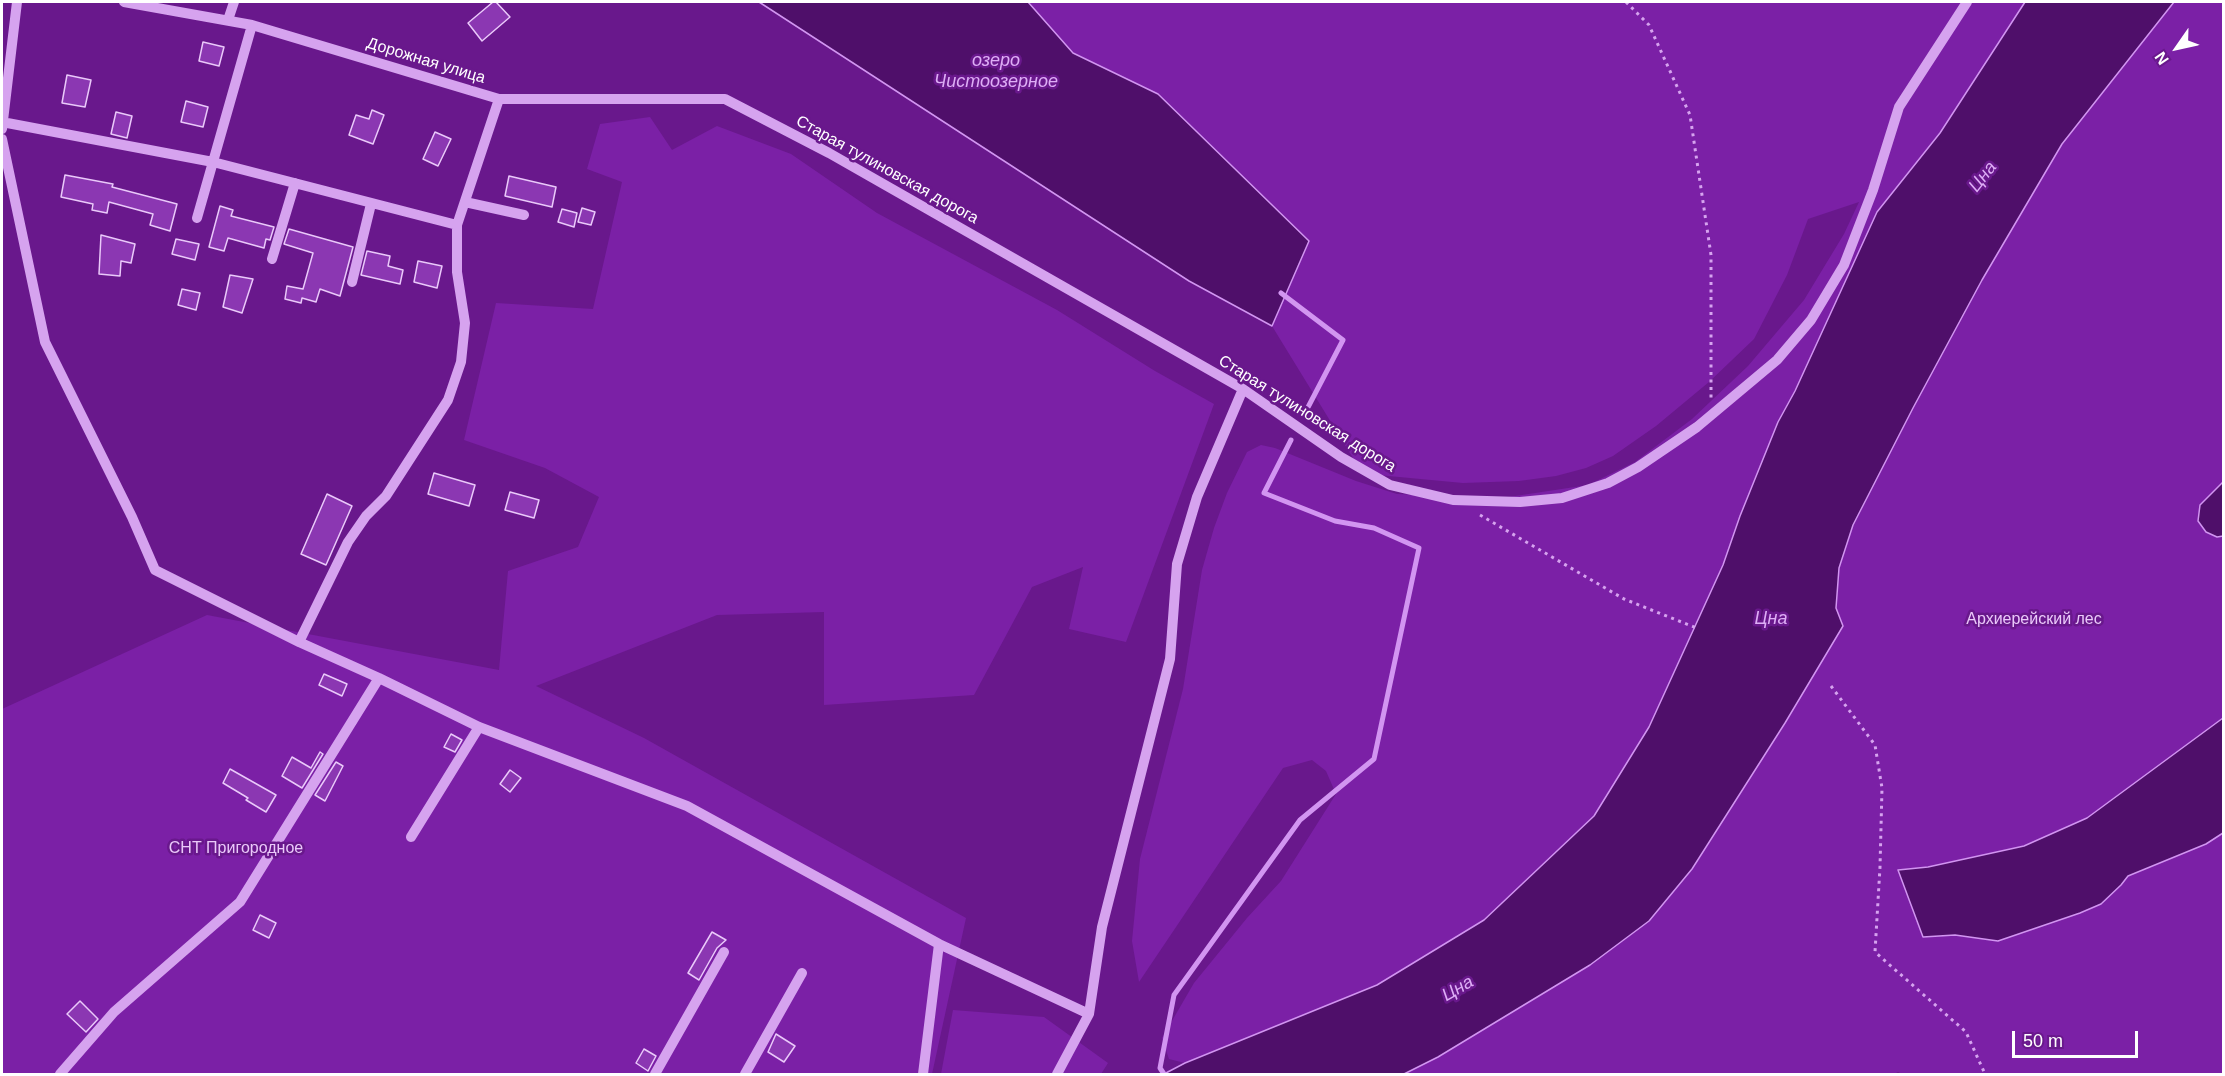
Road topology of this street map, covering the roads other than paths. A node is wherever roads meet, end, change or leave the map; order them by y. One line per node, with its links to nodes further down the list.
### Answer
1 (17, 2): 9 (street)
2 (123, 2): 5 (street, Дорожная улица)
3 (234, 2): 5 (street)
4 (1967, 2): 20 (street, Старая тулиновская дорога)
5 (228, 20): 6 (street, Дорожная улица)
6 (252, 24): 7 (street, Дорожная улица); 11 (street)
7 (500, 99): 8 (street, Дорожная улица); 13 (street)
8 (725, 99): 20 (street, Старая тулиновская дорога)
9 (2, 126): 11 (street)
10 (2, 139): 21 (street)
11 (213, 162): 12 (street); 16 (street)
12 (295, 183): 14 (street); 18 (street)
13 (465, 202): 15 (street); 17 (street)
14 (371, 204): 17 (street); 19 (street)
15 (524, 215)
16 (197, 218)
17 (457, 225): 21 (street)
18 (272, 259)
19 (352, 282)
20 (1243, 389): 28 (street)
21 (299, 642): 22 (street)
22 (379, 678): 23 (street); 29 (street)
23 (478, 727): 24 (street); 25 (street)
24 (411, 837)
25 (939, 944): 28 (street); 32 (street)
26 (724, 952): 30 (street)
27 (802, 973): 31 (street)
28 (1089, 1014): 33 (street)
29 (60, 1074)
30 (655, 1074)
31 (745, 1074)
32 (923, 1074)
33 (1057, 1074)

